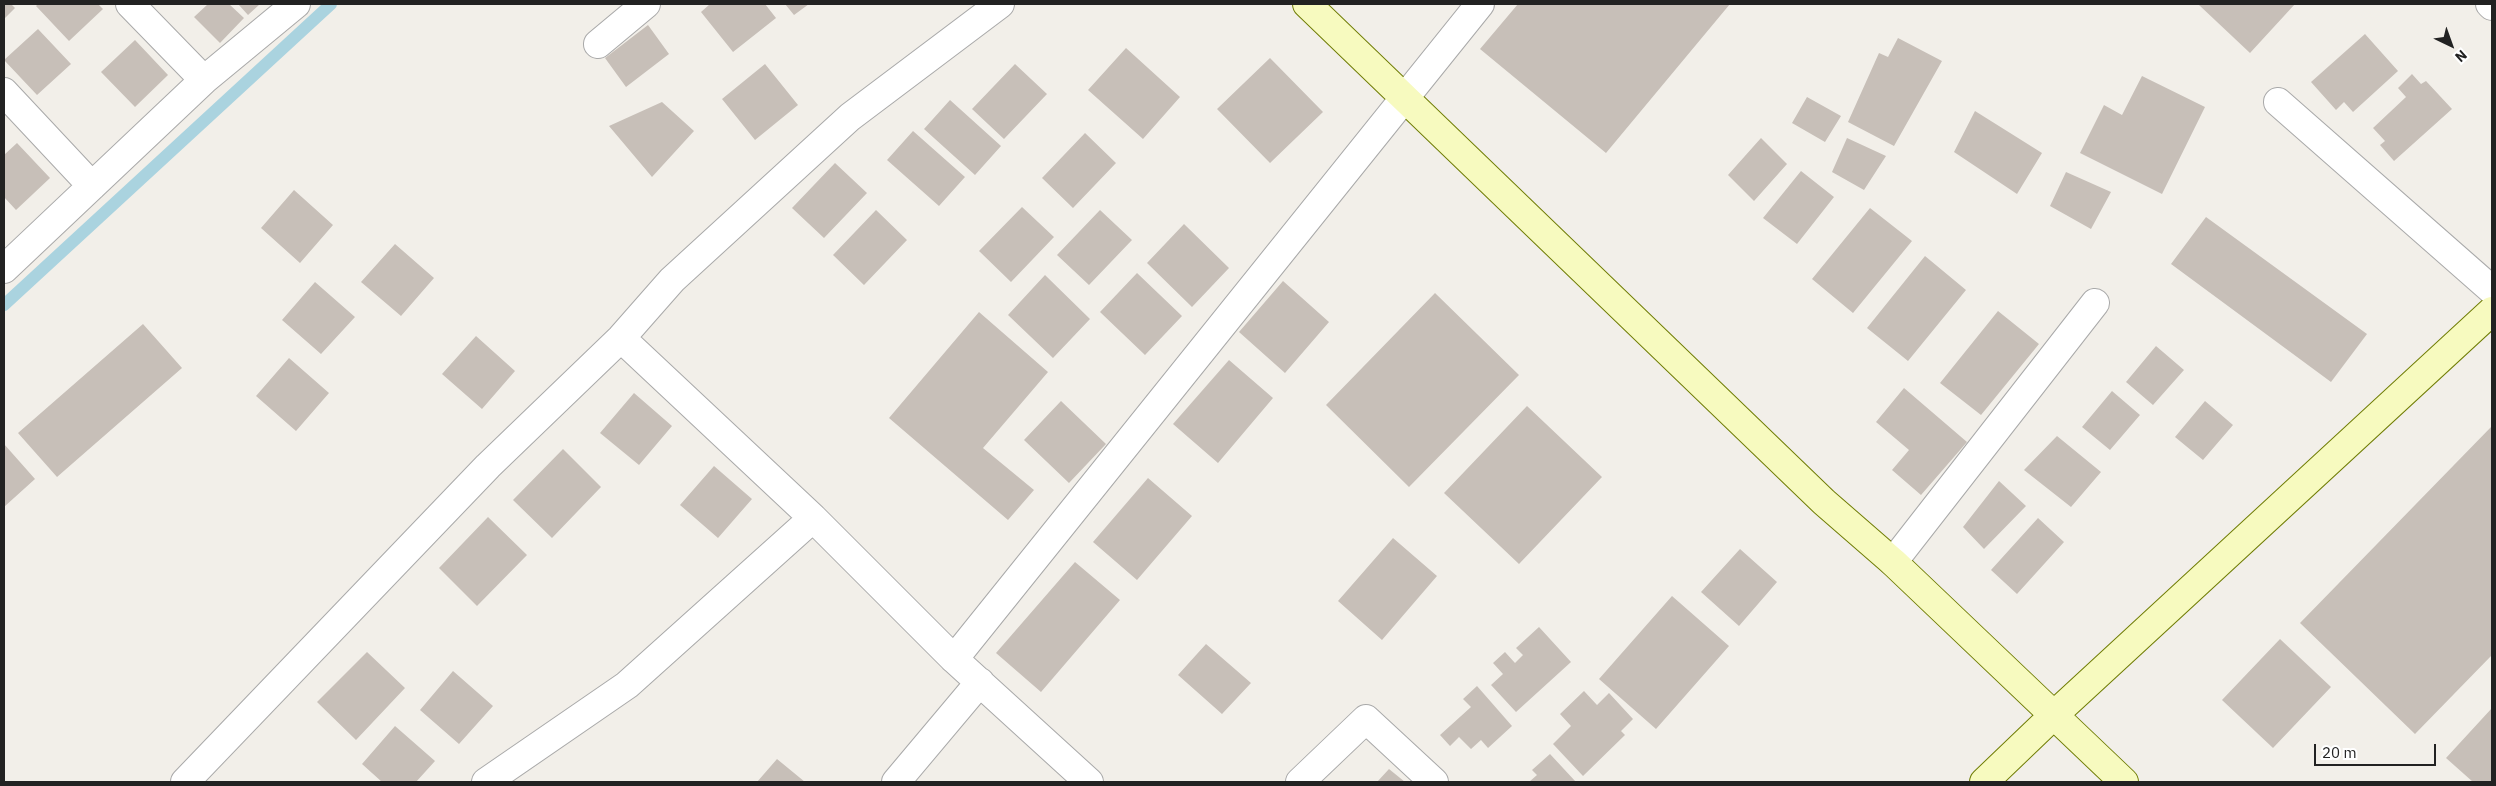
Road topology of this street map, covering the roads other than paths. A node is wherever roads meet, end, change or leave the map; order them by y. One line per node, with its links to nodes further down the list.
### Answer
1 (130, 4): 8 (street)
2 (296, 4): 8 (street)
3 (646, 4): 7 (street)
4 (1000, 4): 17 (street)
5 (1307, 4): 10 (street)
6 (1480, 4): 10 (street)
7 (598, 44)
8 (204, 80): 12 (street)
9 (4, 92): 12 (street)
10 (1406, 97): 19 (street); 20 (street)
11 (2278, 102): 14 (street)
12 (92, 186): 13 (street)
13 (4, 269)
14 (2492, 290)
15 (2095, 303): 19 (street)
16 (2492, 311): 22 (street)
17 (621, 338): 18 (street); 23 (street)
18 (813, 518): 20 (street); 24 (street)
19 (1893, 562): 22 (street)
20 (954, 659): 21 (street)
21 (980, 682): 25 (street); 26 (street)
22 (2055, 714): 29 (street); 30 (street)
23 (185, 782)
24 (486, 782)
25 (896, 782)
26 (1089, 782)
27 (1300, 782): 28 (street)
28 (1434, 782)
29 (1984, 782)
30 (2124, 782)

